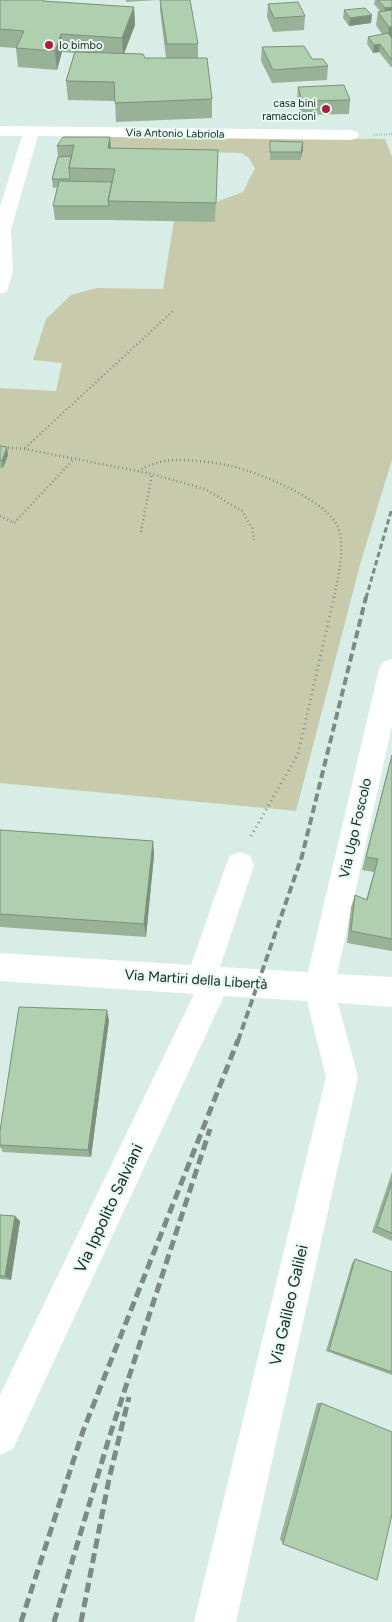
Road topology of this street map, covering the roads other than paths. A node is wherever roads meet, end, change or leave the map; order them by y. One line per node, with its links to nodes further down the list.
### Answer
1 (0, 131): 2 (street, Via Antonio Labriola)
2 (31, 132): 3 (street, Via Antonio Labriola); 4 (street)
3 (350, 135)
4 (0, 288)
5 (392, 669): 6 (street, Via Ugo Foscolo)
6 (387, 716): 10 (street, Via Ugo Foscolo)
7 (240, 865): 9 (street, Via Ippolito Salviani)
8 (0, 967): 9 (street, Via Martiri della Libertà)
9 (208, 979): 10 (street, Via Martiri della Libertà); 12 (street, Via Ippolito Salviani)
10 (319, 988): 11 (street, Via Martiri della Libertà); 13 (street, Via Galileo Galilei)
11 (392, 992)
12 (0, 1436)
13 (215, 1622)

